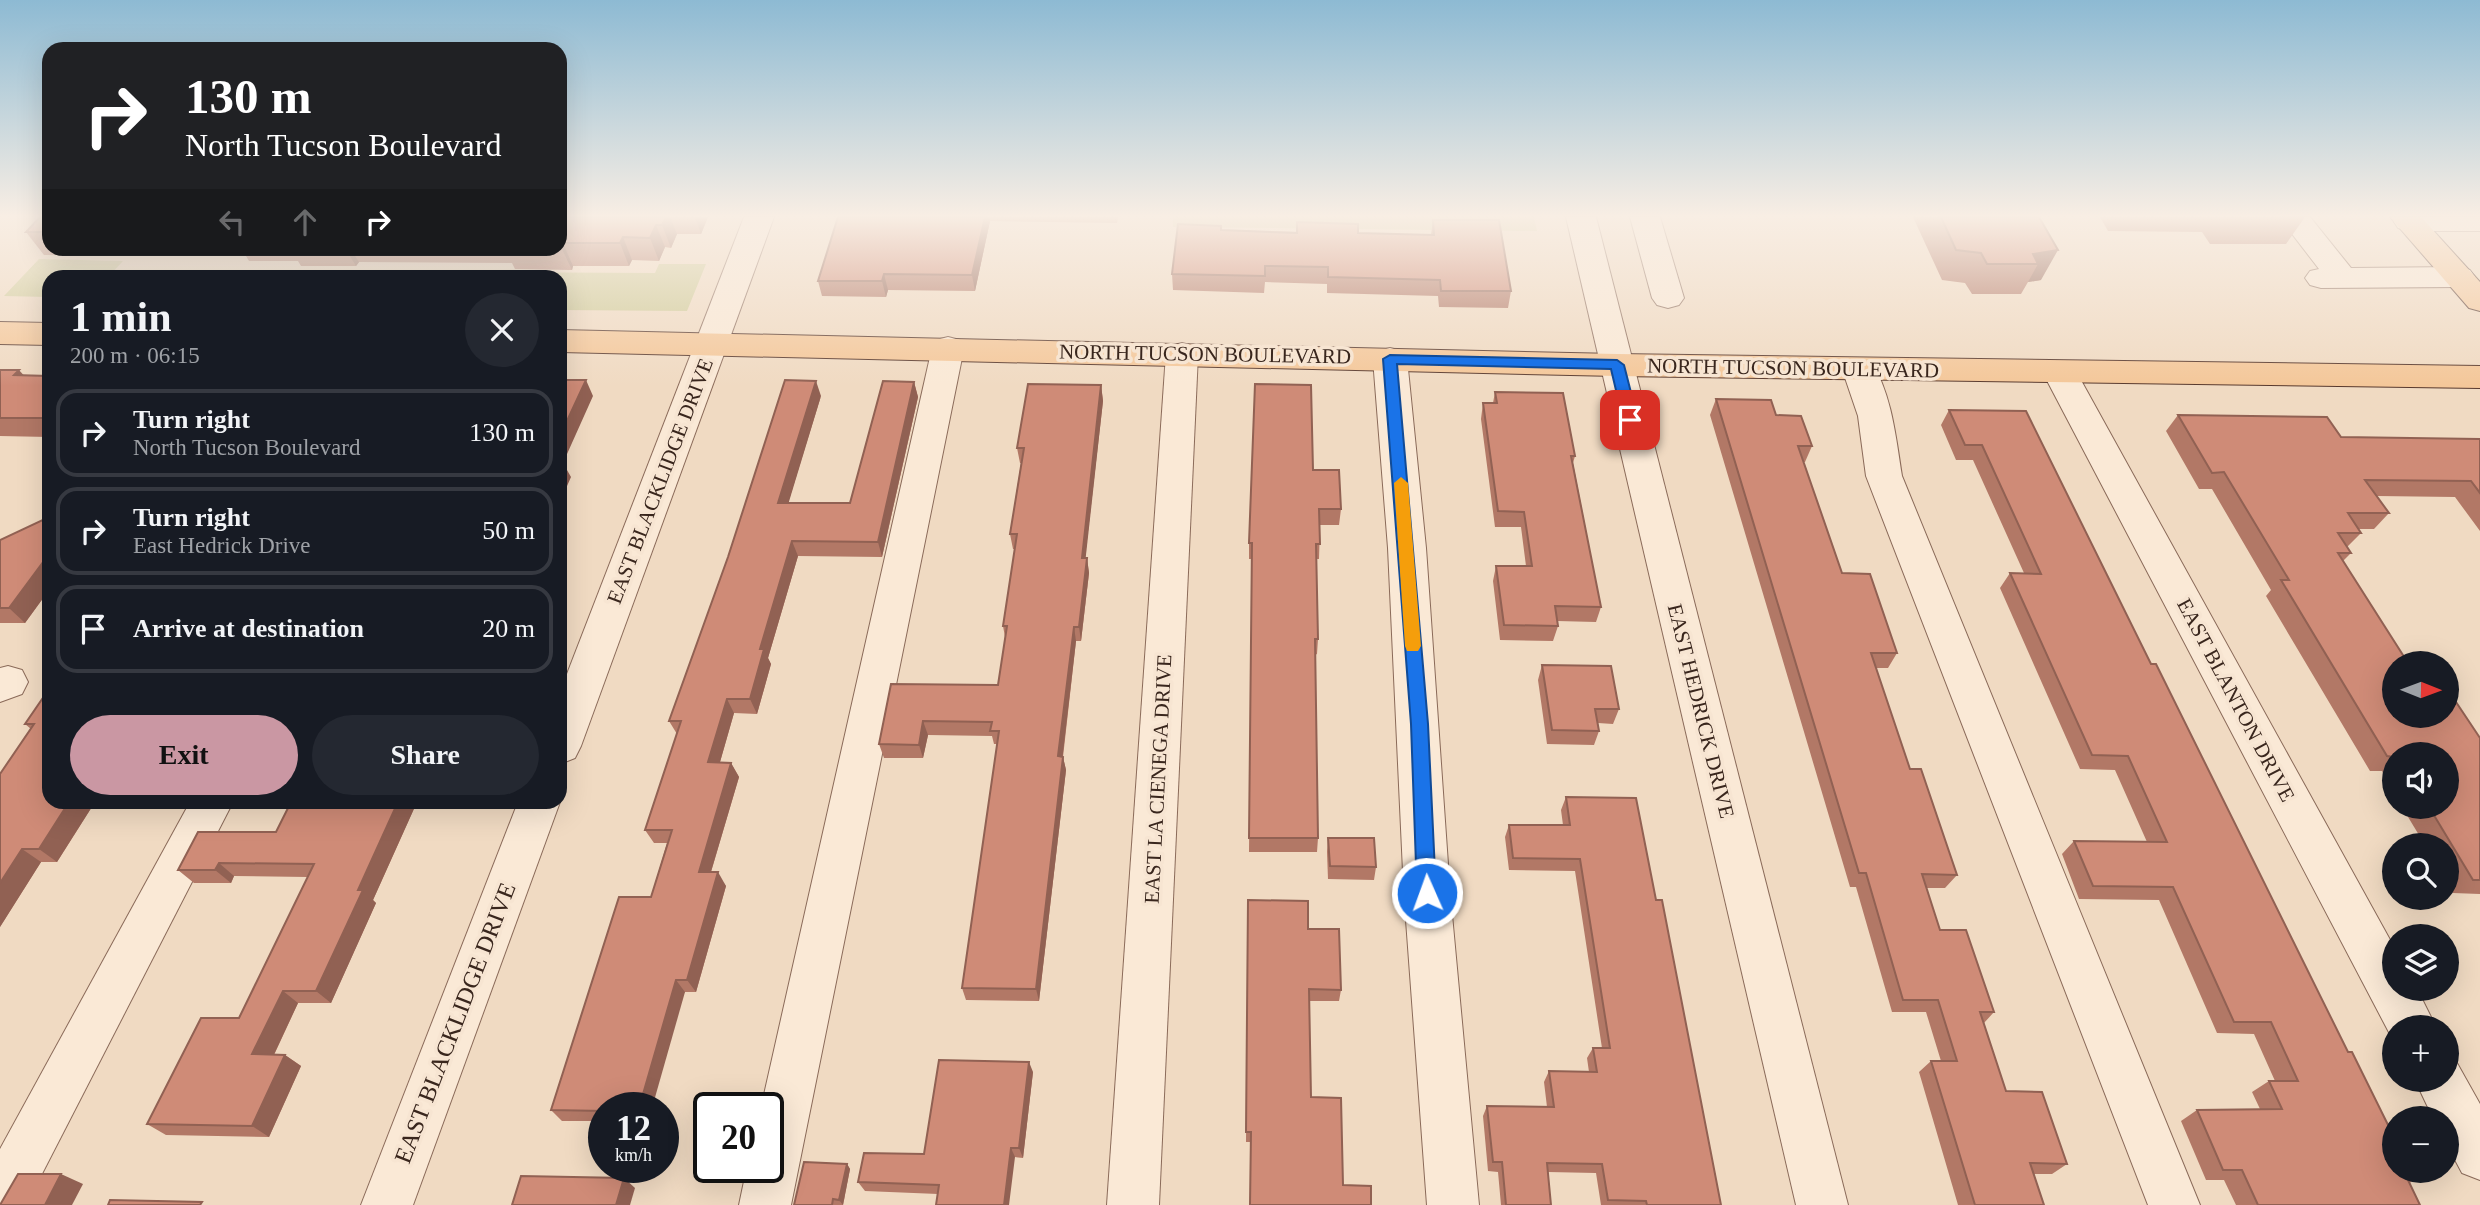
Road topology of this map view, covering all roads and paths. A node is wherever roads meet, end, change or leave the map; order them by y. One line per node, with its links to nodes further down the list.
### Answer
1 (738, 273): 12 (street, EAST BLACKLIDGE DRIVE)
2 (1595, 273): 16 (street, EAST HEDRICK DRIVE)
3 (1661, 273): 7 (street)
4 (2329, 273): 6 (street)
5 (2456, 273): 6 (main road)
6 (2459, 277): 8 (main road)
7 (1668, 298)
8 (2480, 300)
9 (0, 333): 10 (main road)
10 (42, 334)
11 (567, 341): 12 (main road, NORTH TUCSON BOULEVARD)
12 (712, 343): 13 (main road, NORTH TUCSON BOULEVARD); 20 (street, EAST BLACKLIDGE DRIVE)
13 (948, 348): 14 (main road, NORTH TUCSON BOULEVARD); 28 (street)
14 (1182, 354): 15 (main road, NORTH TUCSON BOULEVARD); 29 (street, EAST LA CIENEGA DRIVE)
15 (1390, 359): 16 (main road, NORTH TUCSON BOULEVARD); 30 (street)
16 (1617, 365): 17 (main road, NORTH TUCSON BOULEVARD); 31 (street, EAST HEDRICK DRIVE)
17 (1860, 369): 18 (main road, NORTH TUCSON BOULEVARD); 32 (street)
18 (2060, 373): 19 (main road, NORTH TUCSON BOULEVARD); 23 (street, EAST BLANTON DRIVE)
19 (2480, 377)
20 (567, 727)
21 (208, 809): 26 (street)
22 (536, 809): 27 (street, EAST BLACKLIDGE DRIVE)
23 (2406, 1015)
24 (2446, 1092): 25 (street)
25 (2480, 1155)
26 (0, 1201)
27 (387, 1205)
28 (765, 1205)
29 (1133, 1205)
30 (1453, 1205)
31 (1822, 1205)
32 (2174, 1205)

